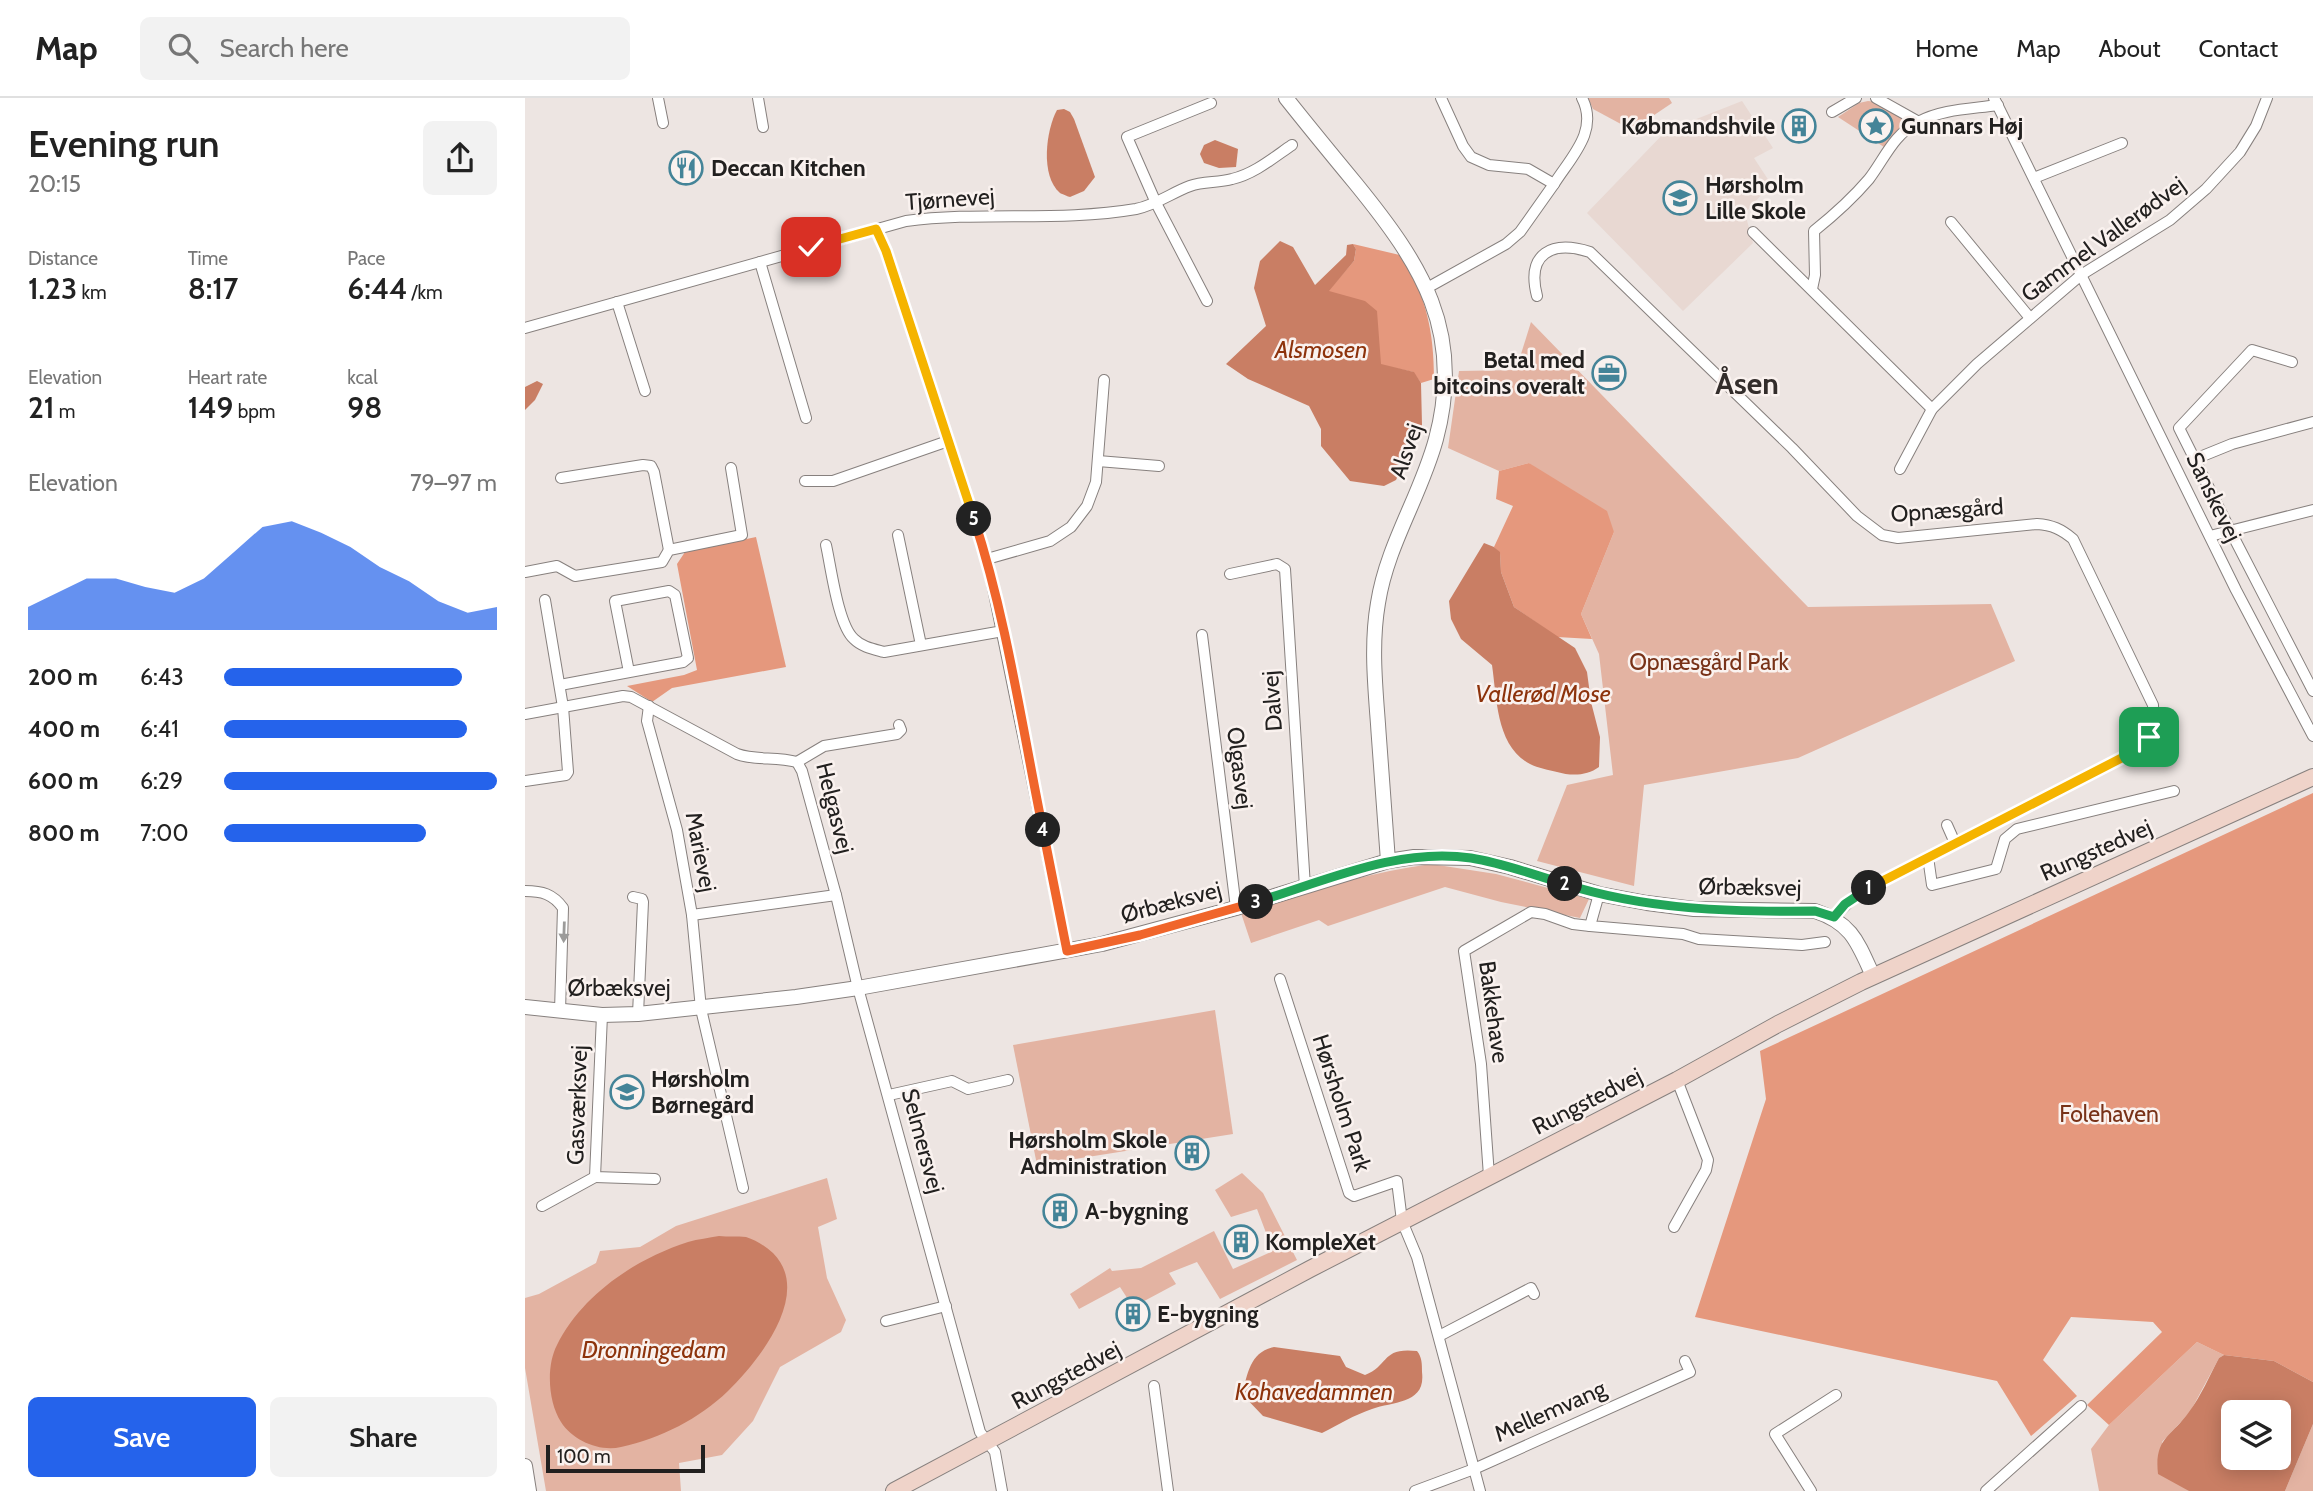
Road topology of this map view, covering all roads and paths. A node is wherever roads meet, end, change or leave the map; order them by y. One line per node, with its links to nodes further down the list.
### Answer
1 (658, 98): 13 (street)
2 (758, 98): 14 (street)
3 (1286, 98): 25 (street, Alsvej)
4 (1441, 98): 18 (street)
5 (1582, 98): 18 (street)
6 (1856, 98): 11 (street)
7 (1876, 98): 12 (street)
8 (2267, 98): 24 (street, Gammel Vallerødvej)
9 (1996, 102): 12 (street); 17 (street, Sanskevej)
10 (1211, 103): 19 (street)
11 (1832, 112)
12 (1919, 122): 26 (street)
13 (663, 124)
14 (763, 127)
15 (2122, 143): 17 (street)
16 (1292, 145): 19 (street, Tjørnevej)
17 (2034, 178): 24 (street, Sanskevej)
18 (1554, 184): 25 (street)
19 (1156, 203): 21 (street, Tjørnevej); 28 (street)
20 (1951, 222): 30 (street)
21 (876, 229): 23 (street, Tjørnevej); 38 (street)
22 (1753, 232): 26 (street)
23 (760, 262): 29 (street, Tjørnevej); 36 (street)
24 (2081, 275): 30 (street, Gammel Vallerødvej); 49 (street, Sanskevej)
25 (1427, 288): 74 (street, Alsvej)
26 (1812, 289): 35 (street)
27 (1537, 296): 72 (street, Opnæsgård)
28 (1207, 301)
29 (617, 302): 31 (street, Tjørnevej); 34 (street)
30 (2030, 318): 35 (street, Gammel Vallerødvej)
31 (525, 328)
32 (2292, 362): 39 (street)
33 (1104, 380): 40 (street)
34 (645, 391)
35 (1932, 409): 43 (street, Gammel Vallerødvej)
36 (806, 418)
37 (2313, 422): 39 (street)
38 (948, 441): 45 (street); 52 (street)
39 (2195, 459): 47 (street)
40 (1098, 460): 41 (street); 52 (street)
41 (1159, 466)
42 (731, 468): 51 (street)
43 (1900, 469)
44 (561, 478): 51 (street)
45 (805, 481)
46 (2313, 510): 47 (street)
47 (2231, 532): 49 (street); 61 (street)
48 (898, 535): 58 (street)
49 (2210, 536): 66 (street, Sanskevej)
50 (826, 545): 58 (street)
51 (669, 550): 53 (street)
52 (987, 559): 56 (street)
53 (525, 572)
54 (1230, 574): 75 (street, Dalvej)
55 (545, 600): 60 (street)
56 (1003, 631): 58 (street); 85 (street)
57 (1202, 635): 80 (street, Olgasvej)
58 (921, 645)
59 (629, 672): 59 (street); 60 (street)
60 (560, 685): 63 (street)
61 (2313, 691)
62 (649, 706): 63 (street); 67 (street); 81 (street, Marievej)
63 (563, 707): 64 (street); 69 (street)
64 (525, 714)
65 (899, 724): 67 (street, Helgasvej)
66 (2313, 736)
67 (797, 762): 78 (street, Helgasvej)
68 (2313, 777): 86 (main road, Rungstedvej)
69 (525, 781)
70 (2174, 791): 73 (street)
71 (1947, 825): 72 (street)
72 (1955, 843): 73 (street, Opnæsgård)
73 (1928, 857): 82 (street, Opnæsgård)
74 (1388, 861): 75 (street, Ørbæksvej); 77 (street, Ørbæksvej)
75 (1305, 887): 80 (street, Ørbæksvej)
76 (525, 891): 91 (street, one-way to 91)
77 (1599, 894): 82 (street, Ørbæksvej); 83 (street)
78 (836, 895): 81 (street); 88 (street, Helgasvej)
79 (633, 897): 92 (street)
80 (1236, 908): 85 (street, Ørbæksvej)
81 (692, 915): 90 (street, Marievej)
82 (1834, 917): 86 (street)
83 (1590, 926): 84 (street, Bakkehave); 97 (street, Bakkehave)
84 (1825, 942)
85 (1067, 951): 88 (street, Ørbæksvej)
86 (1873, 976): 95 (main road, Rungstedvej)
87 (1280, 979): 102 (street, Hørsholm Park)
88 (858, 988): 90 (street, Ørbæksvej); 96 (street, Selmersvej)
89 (525, 1007): 91 (street, Ørbæksvej)
90 (701, 1009): 92 (street, Ørbæksvej); 100 (street, Marievej)
91 (560, 1011): 93 (street, Ørbæksvej)
92 (638, 1014): 93 (street, Ørbæksvej)
93 (602, 1015): 98 (street, Gasværksvej)
94 (1008, 1080): 96 (street)
95 (1677, 1080): 97 (main road, Rungstedvej); 103 (street)
96 (889, 1095): 105 (street, Selmersvej)
97 (1489, 1176): 102 (main road, Rungstedvej)
98 (595, 1177): 99 (street, Gasværksvej); 101 (street)
99 (655, 1179)
100 (743, 1188)
101 (542, 1206)
102 (1402, 1221): 107 (street); 112 (main road, Rungstedvej)
103 (1674, 1227)
104 (1534, 1294): 107 (street)
105 (946, 1306): 106 (street); 112 (street, Selmersvej)
106 (886, 1321)
107 (1439, 1336): 114 (street)
108 (1685, 1362): 114 (street, Mellemvang)
109 (1154, 1386): 118 (street)
110 (1836, 1395): 121 (street)
111 (2081, 1406): 122 (street)
112 (986, 1443): 116 (main road, Rungstedvej); 117 (street, Selmersvej)
113 (525, 1466): 115 (street)
114 (1474, 1469): 119 (street, Mellemvang); 120 (street)
115 (529, 1491)
116 (894, 1491)
117 (1002, 1491)
118 (1168, 1491)
119 (1415, 1491)
120 (1480, 1491)
121 (1811, 1491)
122 (1986, 1491)

